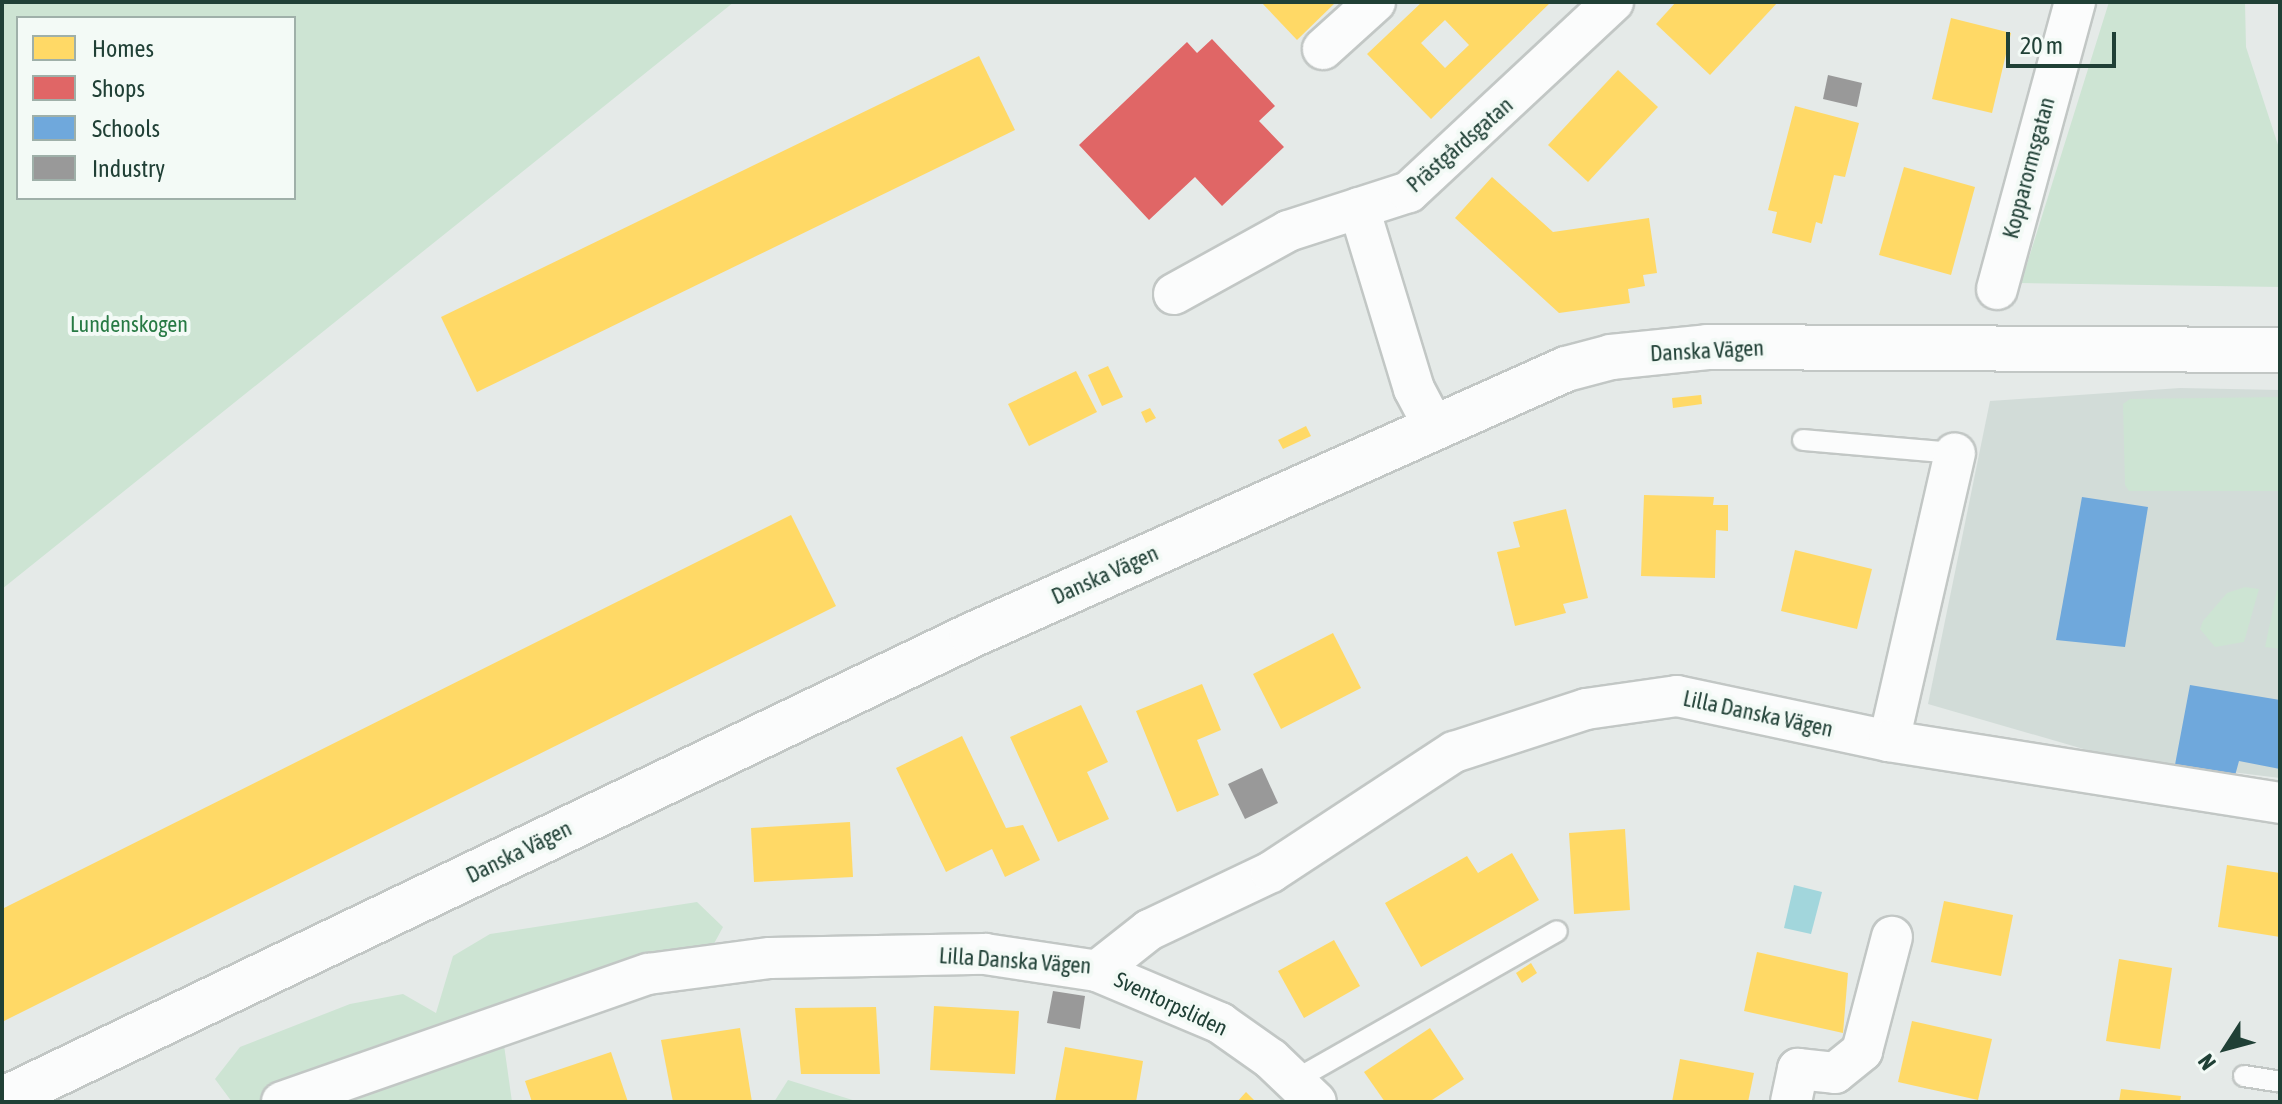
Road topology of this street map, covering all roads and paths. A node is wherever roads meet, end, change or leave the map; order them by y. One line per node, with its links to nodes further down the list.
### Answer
1 (1375, 2): 4 (street)
2 (1613, 2): 5 (street, Prästgårdsgatan)
3 (2075, 2): 6 (street, Kopparormsgatan)
4 (1323, 49)
5 (1359, 208): 7 (street, Prästgårdsgatan); 9 (street)
6 (1997, 289)
7 (1174, 294)
8 (2280, 350): 9 (street, Danska Vägen)
9 (1434, 427): 20 (street, Danska Vägen)
10 (1803, 440): 11 (lane)
11 (1955, 453): 12 (street)
12 (1889, 741): 13 (street, Lilla Danska Vägen); 16 (street, Lilla Danska Vägen)
13 (2280, 803)
14 (1557, 931): 19 (lane)
15 (1892, 937): 22 (street)
16 (1097, 971): 19 (street, Sventorpsliden); 21 (street, Lilla Danska Vägen)
17 (2244, 1076): 18 (lane)
18 (2280, 1082)
19 (1306, 1091)
20 (2, 1100)
21 (282, 1102)
22 (1791, 1102)

